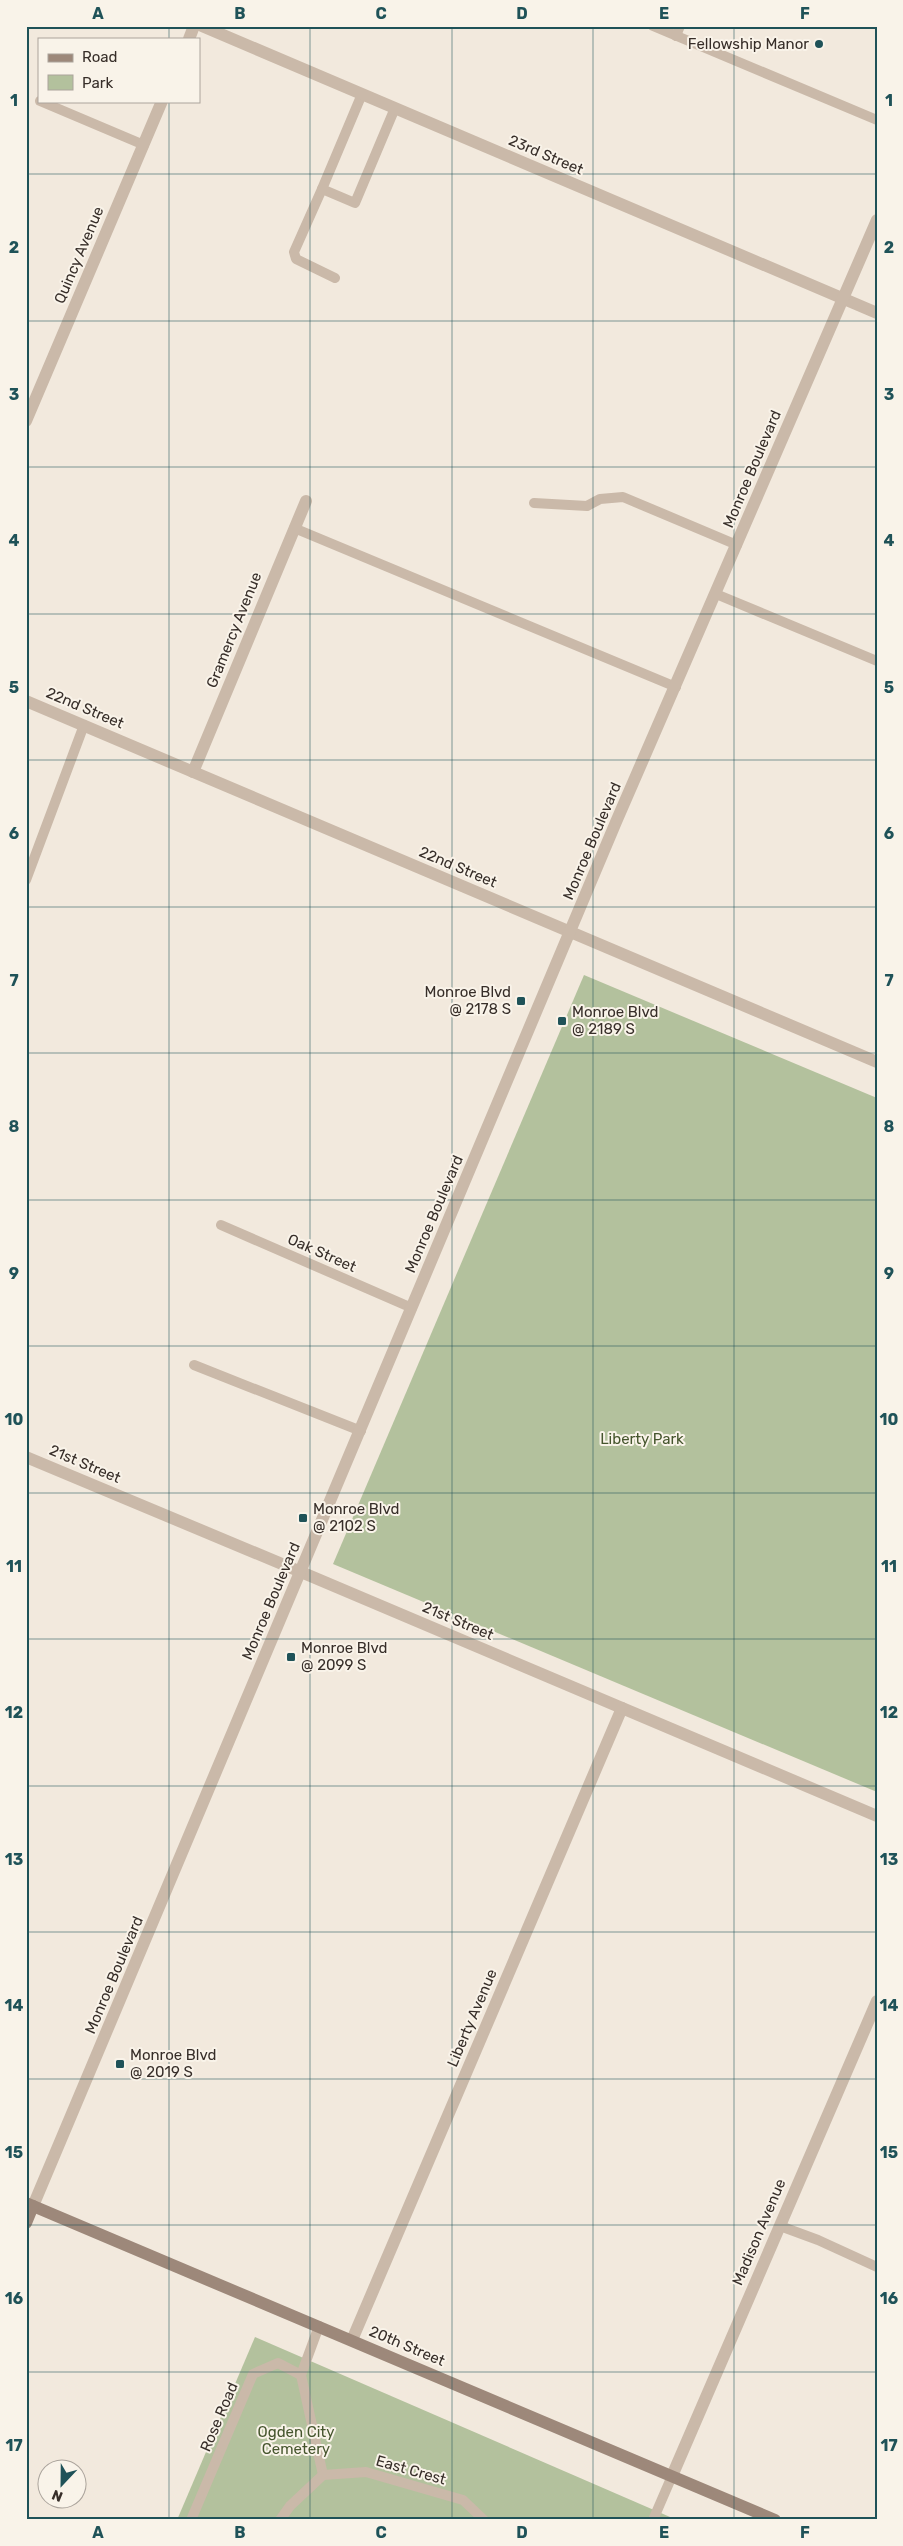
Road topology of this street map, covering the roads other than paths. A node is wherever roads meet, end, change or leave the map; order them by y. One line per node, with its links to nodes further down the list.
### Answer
1 (194, 26): 5 (street)
2 (202, 26): 6 (street, 23rd Street)
3 (654, 26): 4 (lane)
4 (678, 31): 10 (lane)
5 (189, 38)
6 (362, 94): 9 (street, 23rd Street); 12 (lane)
7 (43, 102): 11 (lane)
8 (162, 102): 11 (street, Quincy Avenue)
9 (395, 108): 12 (lane); 15 (street, 23rd Street)
10 (877, 120)
11 (144, 145): 17 (street, Quincy Avenue)
12 (322, 189): 14 (lane)
13 (877, 220): 15 (street, Monroe Boulevard)
14 (335, 278)
15 (843, 299): 16 (street, 23rd Street); 21 (street, Monroe Boulevard)
16 (877, 313)
17 (26, 421)
18 (306, 501): 20 (street, Gramercy Avenue)
19 (534, 502): 21 (lane)
20 (294, 528): 24 (lane); 27 (street, Gramercy Avenue)
21 (737, 545): 22 (street, Monroe Boulevard)
22 (716, 594): 23 (lane); 24 (street, Monroe Boulevard)
23 (877, 661)
24 (676, 687): 29 (street, Monroe Boulevard)
25 (26, 701): 26 (street, 22nd Street)
26 (84, 726): 27 (street, 22nd Street); 28 (lane)
27 (193, 772): 29 (street, 22nd Street)
28 (26, 880)
29 (570, 933): 30 (street, 22nd Street); 32 (street, Monroe Boulevard)
30 (877, 1062)
31 (221, 1225): 32 (lane, Oak Street)
32 (412, 1308): 34 (street, Monroe Boulevard)
33 (194, 1365): 34 (lane)
34 (361, 1431): 36 (street, Monroe Boulevard)
35 (26, 1457): 36 (street, 21st Street)
36 (302, 1572): 37 (street, 21st Street); 40 (street, Monroe Boulevard)
37 (622, 1708): 38 (street, 21st Street); 45 (street, Liberty Avenue)
38 (877, 1816)
39 (877, 2001): 42 (street, Madison Avenue)
40 (30, 2204): 41 (main road, Monroe Boulevard); 44 (main road, 20th Street)
41 (26, 2223)
42 (780, 2226): 43 (lane); 48 (street, Madison Avenue)
43 (877, 2267)
44 (319, 2326): 45 (main road, 20th Street); 46 (lane)
45 (352, 2340): 48 (main road, 20th Street)
46 (301, 2375): 47 (lane); 50 (lane, Rose Road)
47 (323, 2475): 51 (lane); 52 (lane, East Crest)
48 (672, 2476): 49 (main road, 20th Street); 53 (lane)
49 (751, 2515): 54 (main road, 20th Street)
50 (191, 2520)
51 (280, 2520)
52 (484, 2520)
53 (653, 2520)
54 (775, 2520)

